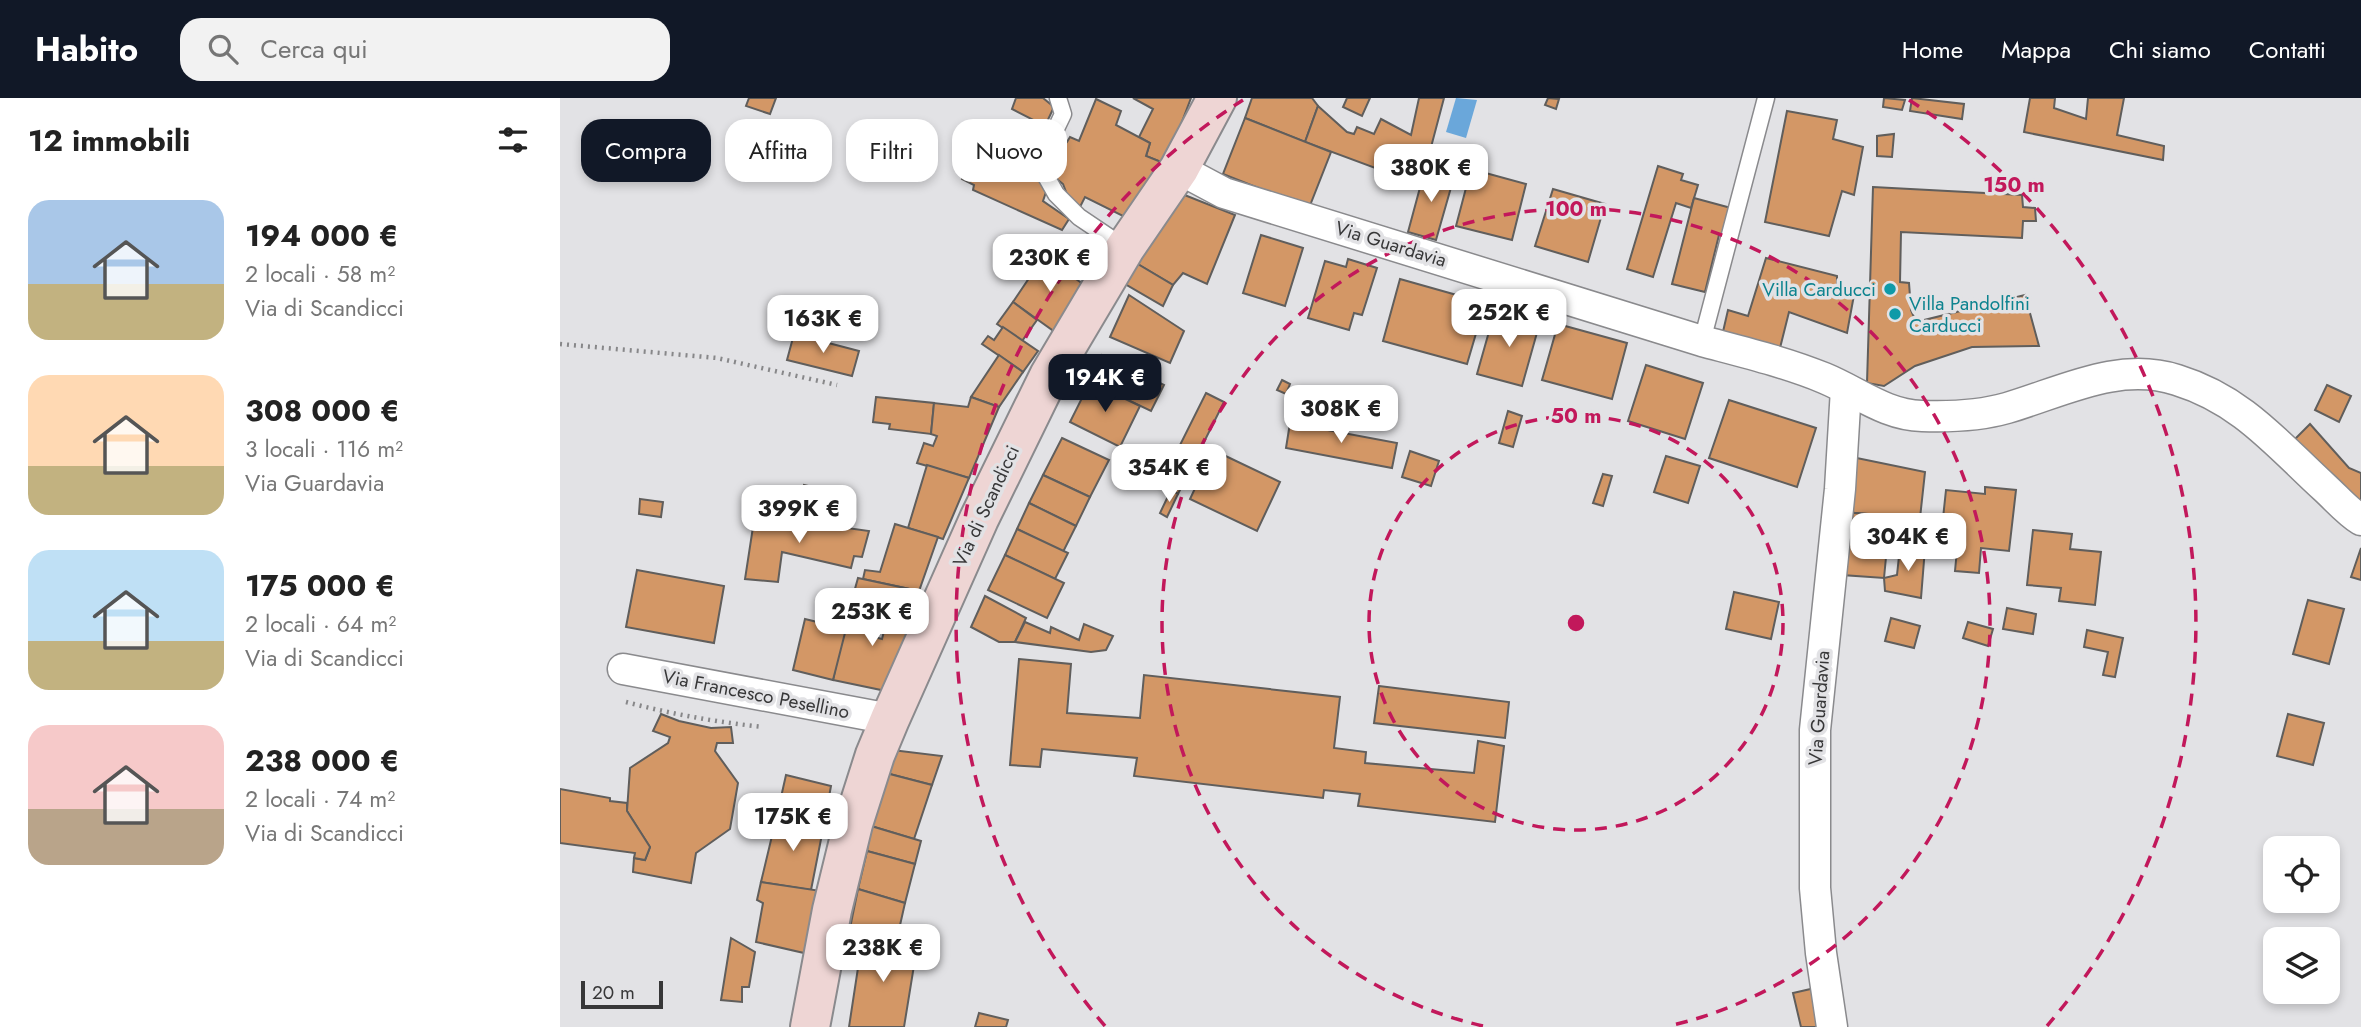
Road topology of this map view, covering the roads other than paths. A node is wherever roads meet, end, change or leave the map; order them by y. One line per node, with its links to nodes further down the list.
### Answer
1 (1058, 98): 5 (lane)
2 (1217, 98): 4 (street, Via di Scandicci)
3 (1766, 98): 6 (lane)
4 (1179, 169): 5 (street, Via di Scandicci); 6 (street, Via Guardavia)
5 (1125, 248): 10 (street, Via di Scandicci)
6 (1702, 341): 7 (street, Via Guardavia)
7 (1846, 389): 8 (street, Via Guardavia); 12 (street, Via Guardavia)
8 (2361, 520)
9 (623, 669): 10 (street, Via Francesco Pesellino)
10 (890, 719): 11 (street, Via di Scandicci)
11 (810, 1027)
12 (1832, 1027)

